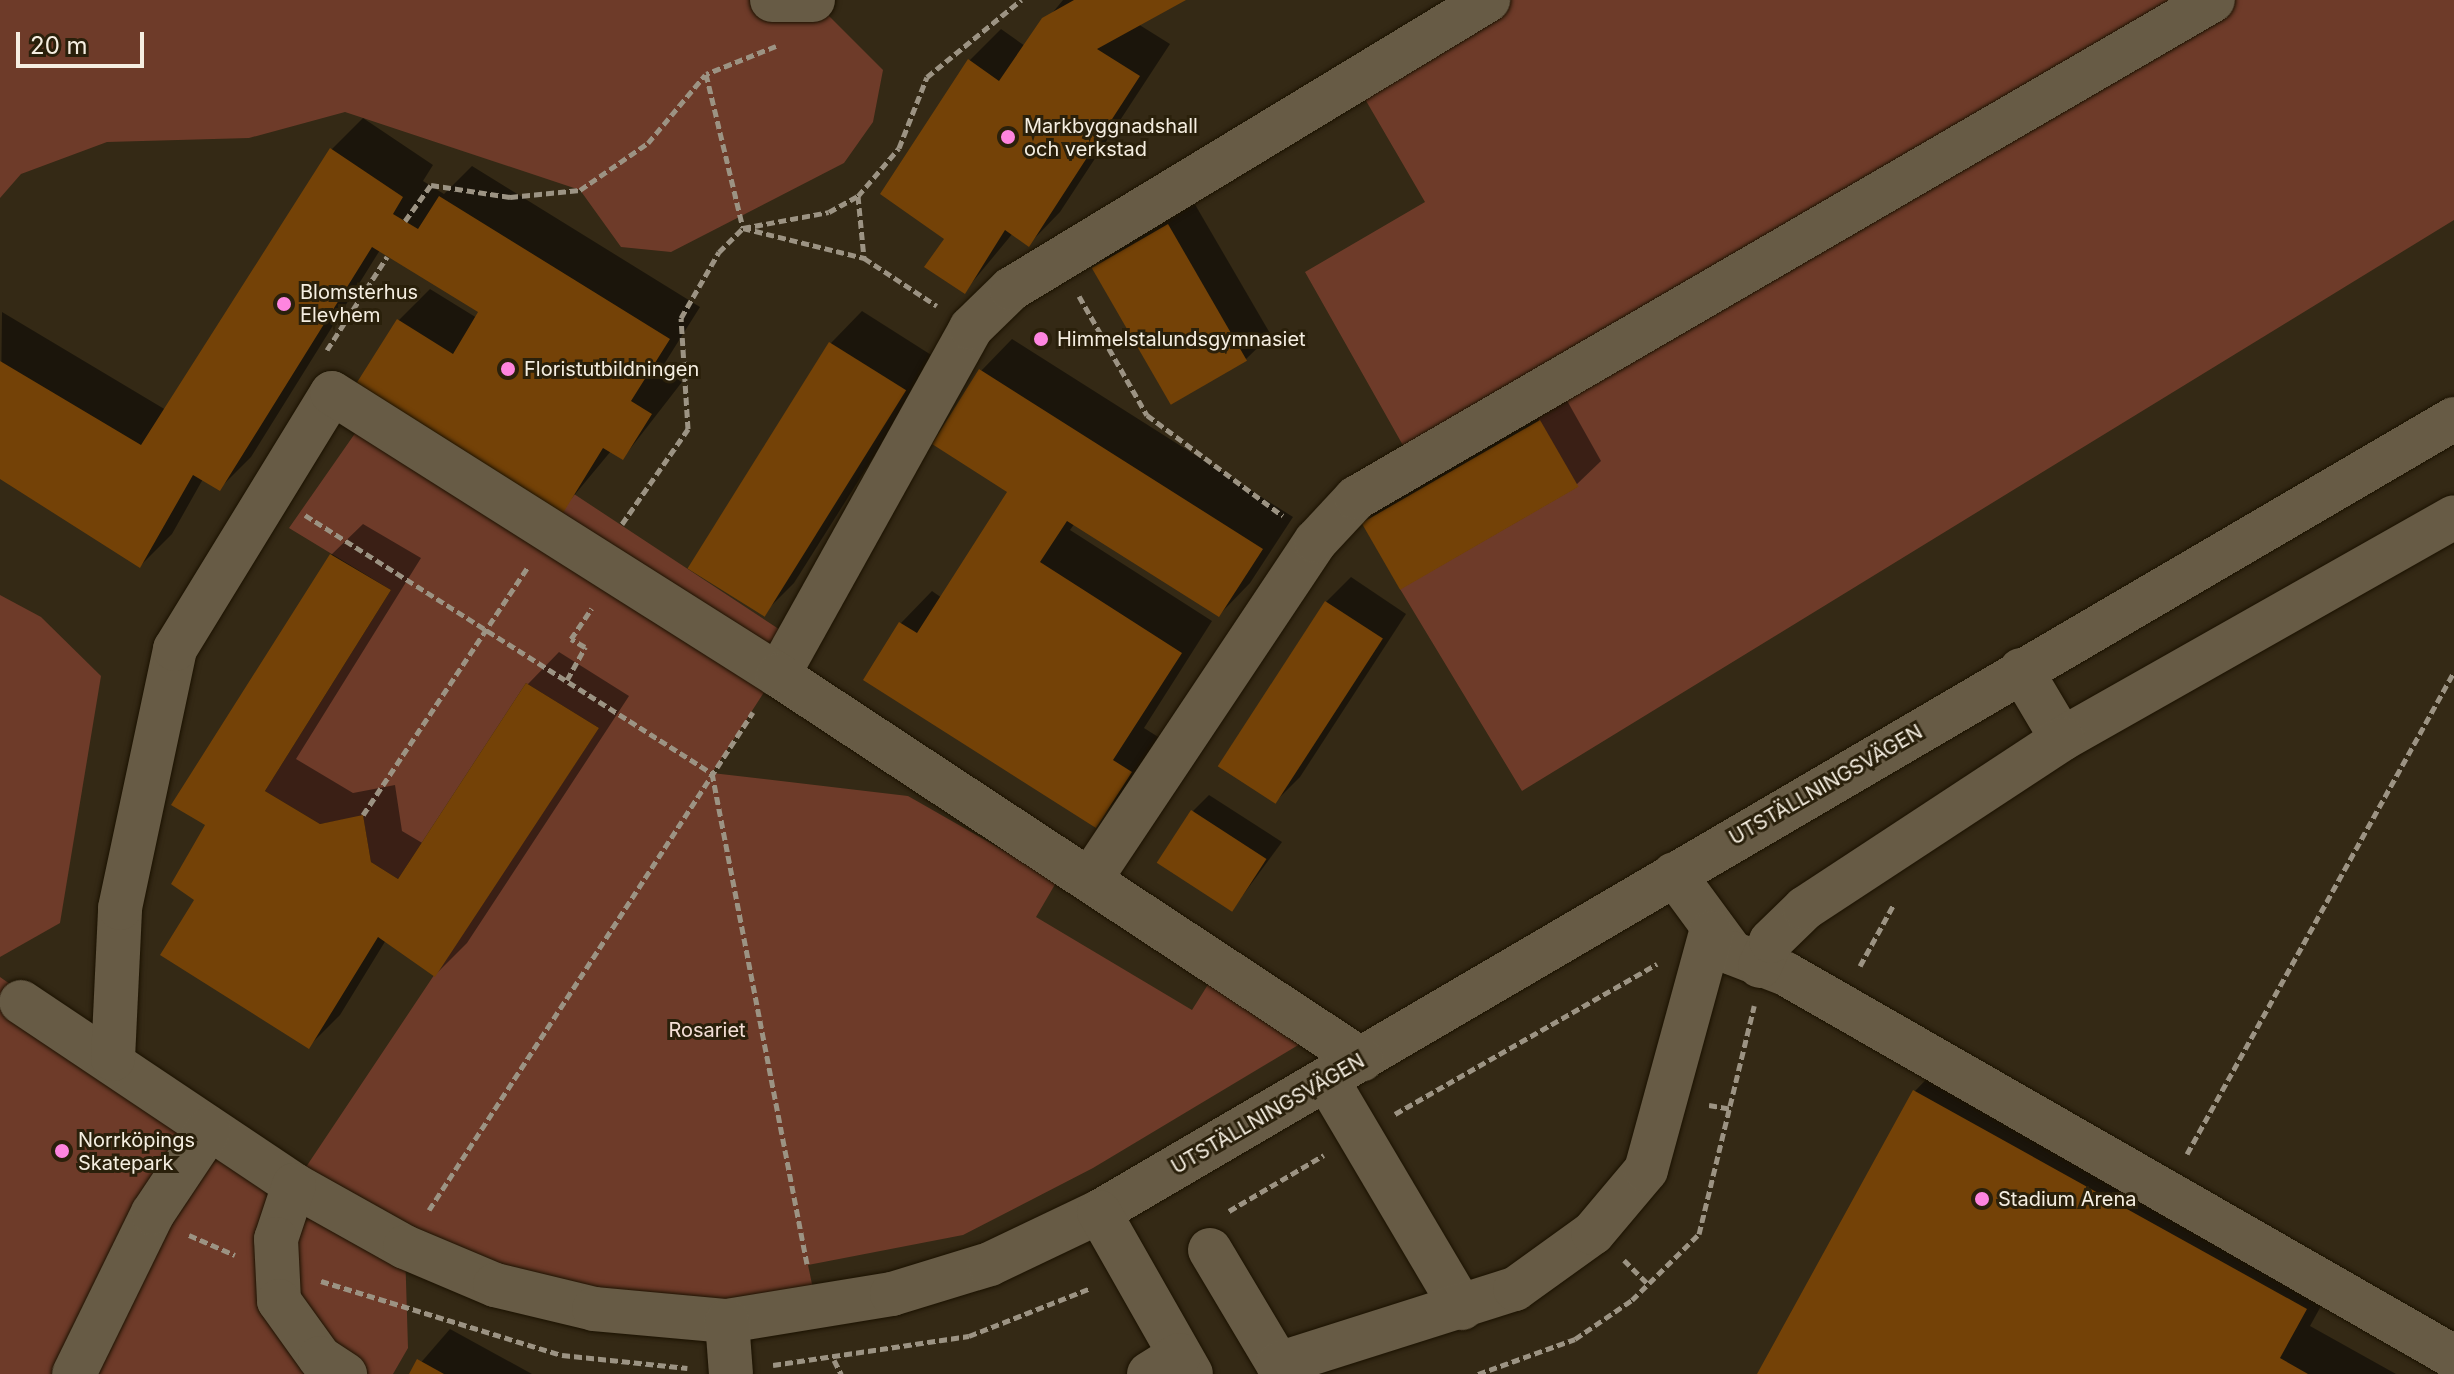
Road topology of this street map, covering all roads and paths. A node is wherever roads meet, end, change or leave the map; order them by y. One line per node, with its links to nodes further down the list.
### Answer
1 (772, 0): 2 (street)
2 (813, 0)
3 (1021, 0): 8 (path)
4 (1488, 0): 12 (street)
5 (2213, 0): 18 (street)
6 (790, 40): 7 (path)
7 (706, 74): 9 (path); 10 (path)
8 (858, 196): 10 (path); 11 (path)
9 (405, 221)
10 (743, 228): 11 (path); 19 (path)
11 (864, 258): 13 (path)
12 (1058, 260): 13 (street); 18 (path)
13 (971, 328): 23 (street)
14 (2454, 419): 21 (street, UTSTÄLLNINGSVÄGEN)
15 (266, 491): 17 (street); 20 (path); 35 (street)
16 (2454, 517): 25 (street)
17 (551, 533): 19 (street); 20 (path)
18 (1316, 541): 29 (street)
19 (606, 567): 23 (street); 24 (path)
20 (485, 628): 24 (path); 27 (path)
21 (2021, 670): 25 (street); 28 (street, UTSTÄLLNINGSVÄGEN)
22 (2454, 672): 39 (path)
23 (778, 675): 26 (path); 29 (street)
24 (567, 680): 26 (path)
25 (2062, 739): 32 (street)
26 (712, 773): 43 (path); 45 (path)
27 (363, 815)
28 (1674, 874): 31 (street); 36 (street, UTSTÄLLNINGSVÄGEN)
29 (1091, 878): 36 (street)
30 (1901, 892): 33 (path)
31 (1711, 933): 32 (street); 46 (street)
32 (1760, 966): 48 (street)
33 (1854, 977)
34 (21, 1002): 35 (street, UTSTÄLLNINGSVÄGEN)
35 (113, 1059): 37 (street, UTSTÄLLNINGSVÄGEN)
36 (1344, 1070): 42 (street, UTSTÄLLNINGSVÄGEN); 46 (street)
37 (209, 1129): 41 (street, UTSTÄLLNINGSVÄGEN); 51 (street)
38 (2172, 1150): 39 (path)
39 (2186, 1157): 40 (path)
40 (2199, 1165)
41 (294, 1185): 43 (street, UTSTÄLLNINGSVÄGEN); 52 (street)
42 (1099, 1212): 45 (street, UTSTÄLLNINGSVÄGEN); 50 (street)
43 (405, 1247): 47 (street, UTSTÄLLNINGSVÄGEN)
44 (1210, 1250): 46 (street)
45 (817, 1308): 47 (street, UTSTÄLLNINGSVÄGEN)
46 (1462, 1308)
47 (727, 1321): 53 (street)
48 (2454, 1357)
49 (834, 1360): 54 (path)
50 (1173, 1368)
51 (74, 1374)
52 (345, 1374)
53 (731, 1374)
54 (841, 1374)

